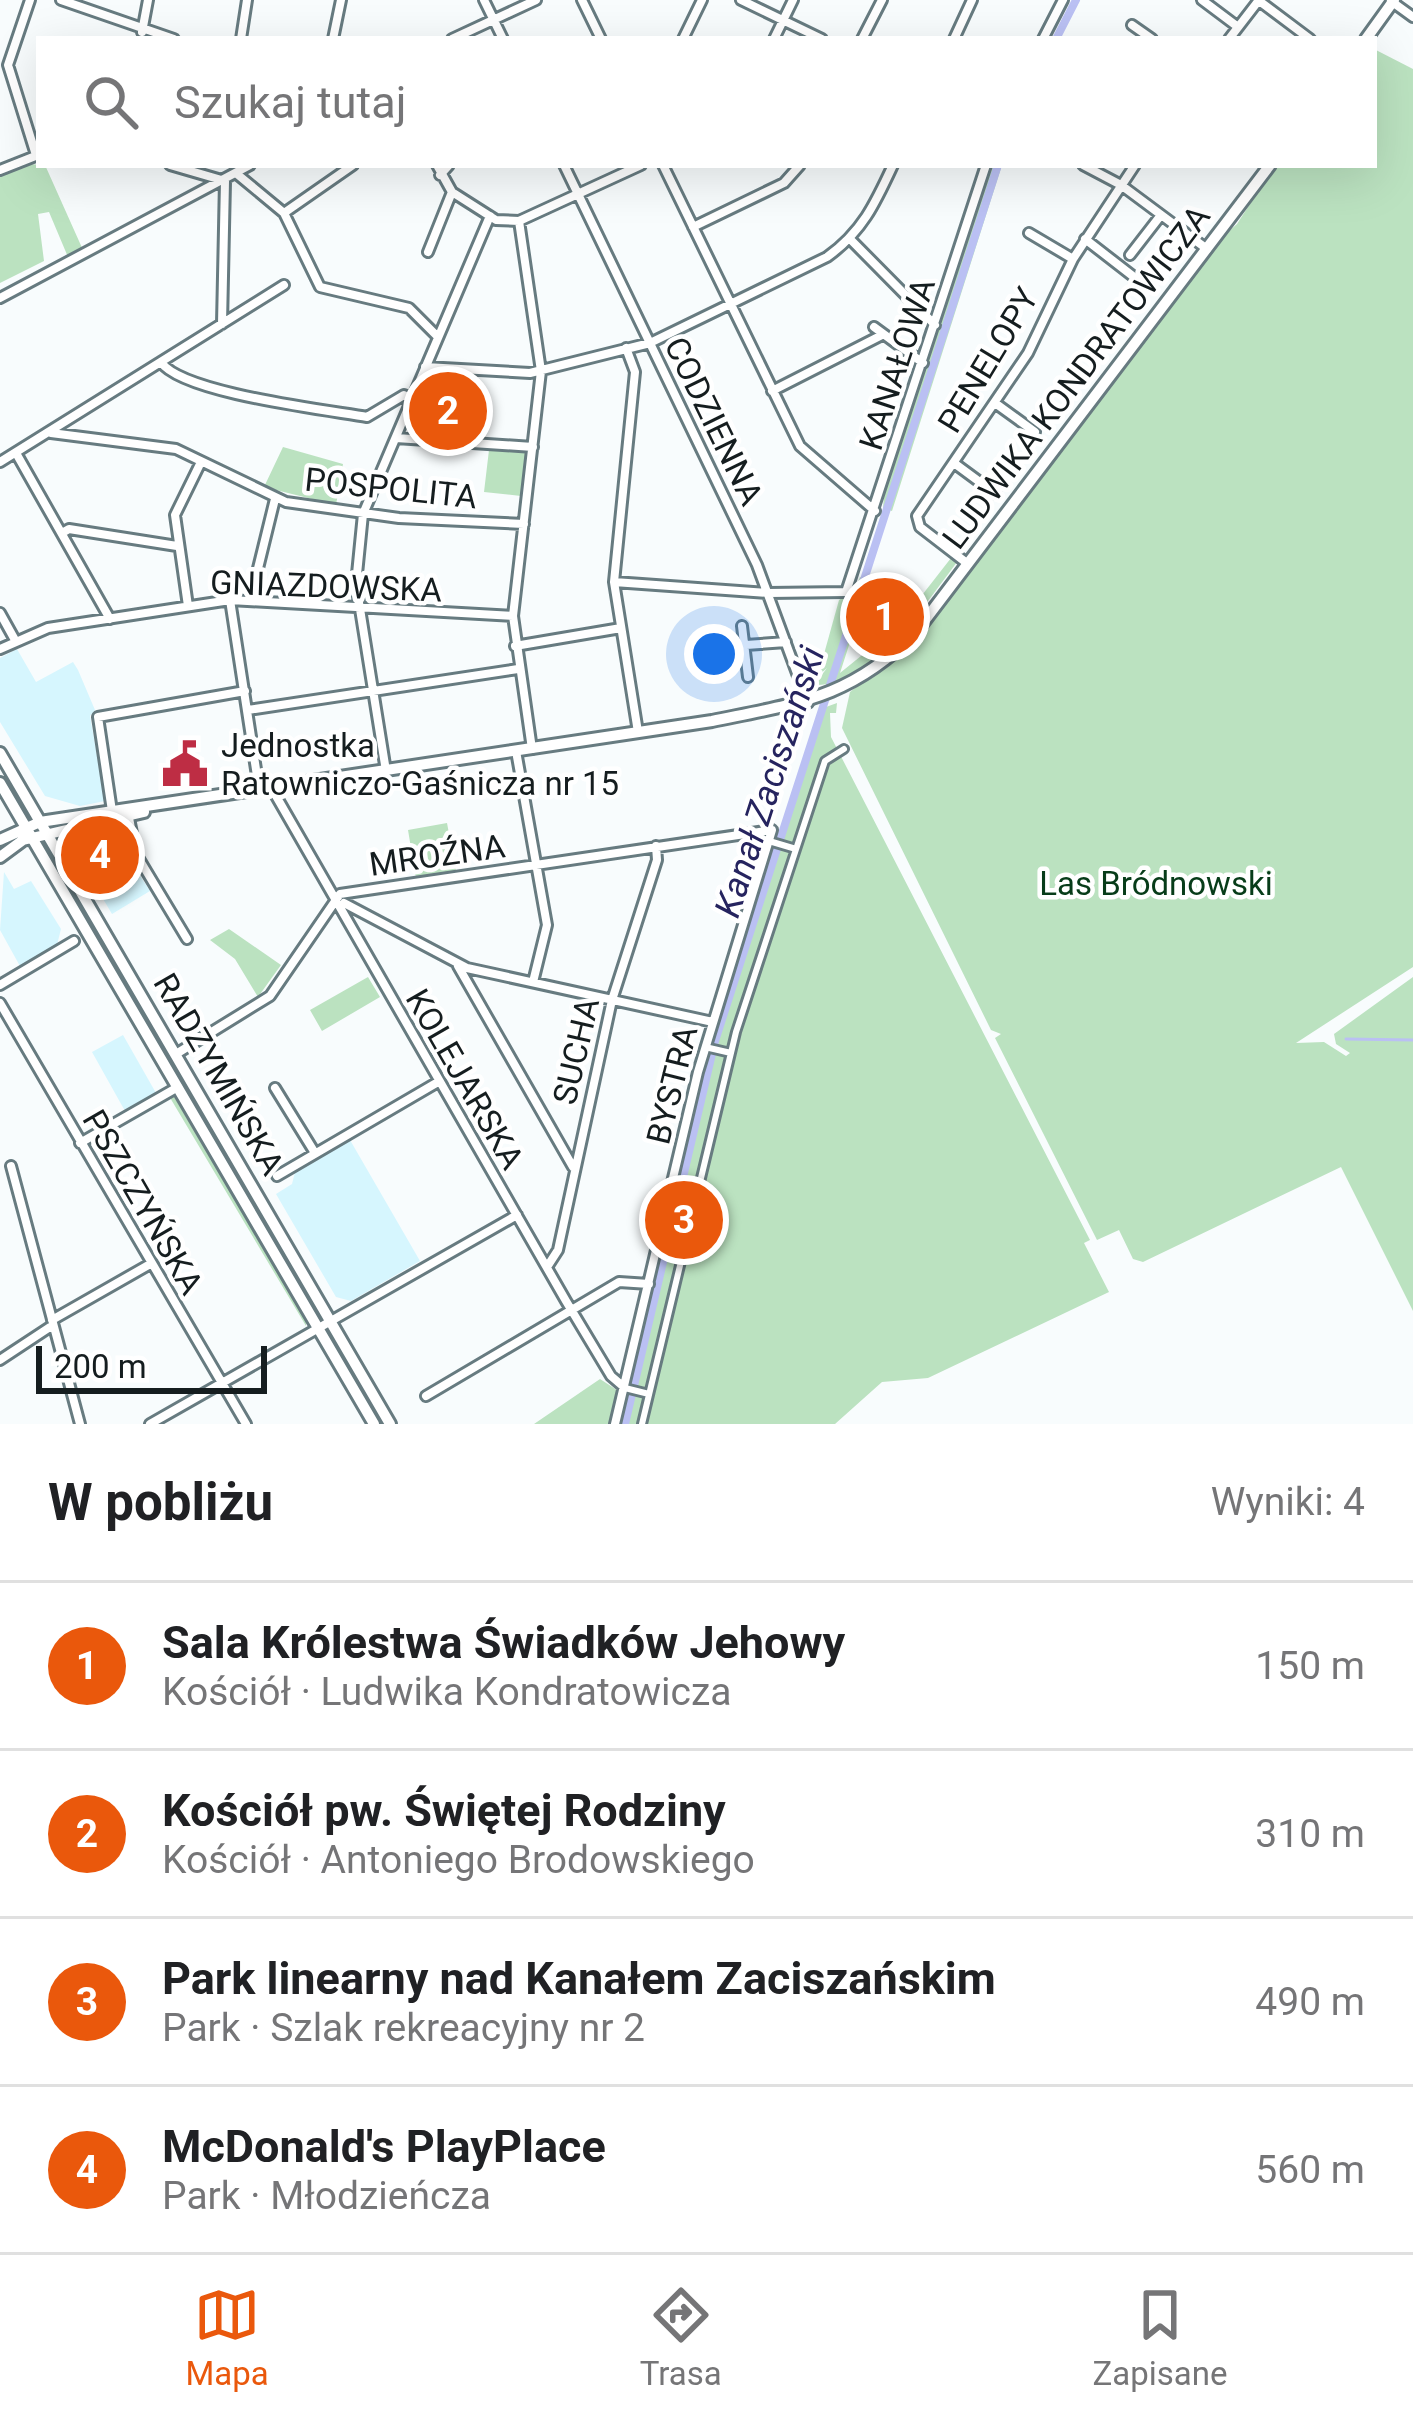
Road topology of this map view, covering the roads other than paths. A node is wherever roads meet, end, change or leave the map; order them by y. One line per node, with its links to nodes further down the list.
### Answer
1 (30, 0): 40 (street)
2 (61, 0): 23 (street)
3 (148, 0): 23 (street)
4 (248, 0): 25 (street)
5 (341, 0): 26 (street)
6 (484, 0): 20 (street)
7 (536, 0): 20 (street)
8 (582, 0): 29 (street)
9 (702, 0): 30 (street)
10 (741, 0): 19 (street)
11 (793, 0): 19 (street)
12 (882, 0): 33 (street)
13 (972, 0): 34 (street)
14 (1063, 0): 35 (street)
15 (1202, 0): 22 (street)
16 (1258, 0): 22 (street); 38 (street)
17 (1392, 1): 18 (street); 39 (main road)
18 (1413, 17)
19 (783, 20): 31 (street); 32 (street)
20 (494, 21): 27 (street); 28 (street)
21 (1132, 25): 36 (street)
22 (1238, 27): 37 (street)
23 (142, 32): 24 (street)
24 (160, 36)
25 (242, 36)
26 (334, 36)
27 (459, 36)
28 (502, 36)
29 (600, 36)
30 (684, 36)
31 (775, 36)
32 (816, 36)
33 (864, 36)
34 (955, 36)
35 (1045, 36)
36 (1148, 36)
37 (1231, 36)
38 (1306, 36)
39 (1368, 36)
40 (36, 149)
41 (36, 156): 54 (street)
42 (180, 168): 57 (street)
43 (246, 168): 56 (street)
44 (349, 168): 61 (street)
45 (565, 168): 60 (street, CODZIENNA)
46 (635, 168): 60 (street)
47 (664, 168): 65 (street)
48 (797, 168): 65 (street)
49 (892, 168): 68 (street)
50 (985, 168): 78 (street, KANAŁOWA)
51 (1089, 168): 58 (street)
52 (1133, 168): 58 (street, PENELOPY)
53 (1268, 168): 69 (main road, LUDWIKA KONDRATOWICZA)
54 (0, 170)
55 (439, 170): 59 (street)
56 (237, 174): 57 (street); 61 (street)
57 (225, 181): 75 (street); 77 (street)
58 (1120, 185): 62 (street); 67 (street, PENELOPY)
59 (452, 192): 63 (street); 70 (street)
60 (578, 195): 64 (street); 80 (street, CODZIENNA)
61 (284, 213): 79 (street)
62 (1161, 214): 69 (street); 71 (street)
63 (490, 217): 64 (street); 79 (street)
64 (519, 221): 85 (street)
65 (693, 226): 76 (street)
66 (1029, 232): 72 (street)
67 (1085, 239): 72 (street, PENELOPY); 73 (street)
68 (851, 240): 76 (street); 78 (street)
69 (1207, 249): 104 (main road, LUDWIKA KONDRATOWICZA)
70 (428, 253)
71 (1130, 255)
72 (1072, 259): 88 (street, PENELOPY)
73 (1134, 277)
74 (284, 285): 77 (street)
75 (0, 298)
76 (730, 304): 80 (street); 86 (street)
77 (222, 324): 82 (street)
78 (935, 325): 83 (street, KANAŁOWA)
79 (438, 337): 84 (street)
80 (650, 343): 81 (street); 106 (street, CODZIENNA)
81 (626, 348): 85 (street); 105 (street)
82 (161, 362): 87 (street); 90 (street)
83 (923, 363): 86 (street); 99 (street, KANAŁOWA)
84 (425, 367): 85 (street); 87 (street)
85 (542, 371): 92 (street)
86 (772, 391): 99 (street)
87 (412, 399): 91 (street)
88 (995, 403): 89 (street); 96 (street, PENELOPY)
89 (1035, 432)
90 (51, 433): 93 (street); 95 (street, POSPOLITA)
91 (396, 438): 92 (street); 100 (street)
92 (533, 447): 101 (street)
93 (16, 453): 94 (street); 102 (street)
94 (0, 462)
95 (201, 462): 98 (street, POSPOLITA); 103 (street)
96 (953, 463): 97 (street); 104 (street, PENELOPY)
97 (996, 494)
98 (275, 499): 100 (street, POSPOLITA); 108 (street)
99 (876, 511): 106 (street, KANAŁOWA)
100 (363, 514): 101 (street, POSPOLITA); 110 (street)
101 (524, 524): 112 (street)
102 (62, 533): 103 (street); 113 (street)
103 (177, 546): 109 (street)
104 (968, 564): 125 (main road, LUDWIKA KONDRATOWICZA)
105 (614, 582): 106 (street); 115 (street)
106 (769, 593): 117 (street, CODZIENNA)
107 (230, 600): 108 (street, GNIAZDOWSKA); 109 (street, GNIAZDOWSKA); 123 (street)
108 (250, 601): 110 (street, GNIAZDOWSKA)
109 (188, 606): 113 (street, GNIAZDOWSKA)
110 (361, 609): 112 (street, GNIAZDOWSKA); 124 (street)
111 (0, 613): 116 (street)
112 (513, 616): 119 (street)
113 (110, 619): 116 (street, GNIAZDOWSKA)
114 (742, 626): 118 (street)
115 (621, 628): 119 (street); 127 (street)
116 (15, 640): 120 (street, GNIAZDOWSKA)
117 (786, 641): 118 (street); 125 (street, CODZIENNA)
118 (745, 645): 122 (street)
119 (515, 646): 121 (street)
120 (0, 650)
121 (518, 669): 124 (street); 128 (street)
122 (748, 677)
123 (245, 691): 126 (street); 136 (street)
124 (374, 692): 126 (street); 132 (street)
125 (813, 701): 127 (main road, LUDWIKA KONDRATOWICZA)
126 (248, 710): 134 (street)
127 (638, 732): 128 (main road, LUDWIKA KONDRATOWICZA)
128 (532, 748): 130 (main road, LUDWIKA KONDRATOWICZA)
129 (844, 749): 144 (street)
130 (516, 751): 132 (main road, LUDWIKA KONDRATOWICZA); 146 (street)
131 (0, 753): 138 (main road, RADZYMIŃSKA)
132 (386, 771): 134 (main road, LUDWIKA KONDRATOWICZA)
133 (0, 783): 140 (main road, RADZYMIŃSKA)
134 (266, 790): 135 (main road, LUDWIKA KONDRATOWICZA); 147 (street, KOLEJARSKA)
135 (154, 808): 136 (main road); 137 (main road)
136 (112, 811): 138 (main road)
137 (129, 818): 138 (main road); 149 (street)
138 (44, 828): 140 (main road); 159 (main road, RADZYMIŃSKA)
139 (772, 830): 142 (street, BYSTRA); 143 (street, MROŹNA)
140 (29, 832): 141 (main road); 145 (main road); 161 (main road, RADZYMIŃSKA)
141 (0, 841)
142 (776, 843): 144 (street); 156 (street, BYSTRA)
143 (656, 846): 146 (street, MROŹNA); 154 (street, SUCHA)
144 (796, 850): 158 (street)
145 (0, 857)
146 (537, 865): 147 (street, MROŹNA); 152 (street)
147 (333, 899): 159 (street, MROŹNA); 160 (street, KOLEJARSKA)
148 (344, 903): 151 (street)
149 (187, 939)
150 (74, 941): 153 (street)
151 (456, 964): 152 (street); 166 (street)
152 (533, 982): 154 (street)
153 (0, 985)
154 (612, 1000): 156 (street); 166 (street, SUCHA)
155 (0, 1003): 163 (street, PSZCZYŃSKA)
156 (712, 1022): 157 (street, BYSTRA)
157 (711, 1049): 158 (street); 171 (street, BYSTRA)
158 (731, 1053): 179 (street)
159 (176, 1054): 173 (main road, RADZYMIŃSKA)
160 (438, 1082): 164 (street); 168 (street, KOLEJARSKA)
161 (178, 1087): 163 (street); 175 (main road, RADZYMIŃSKA)
162 (275, 1088): 164 (street)
163 (80, 1143): 169 (street, PSZCZYŃSKA)
164 (315, 1154): 167 (street)
165 (11, 1166): 174 (street)
166 (574, 1168): 170 (street, SUCHA)
167 (277, 1176)
168 (517, 1215): 170 (street, KOLEJARSKA); 173 (street)
169 (152, 1263): 174 (street); 177 (street, PSZCZYŃSKA)
170 (547, 1267): 172 (street, KOLEJARSKA)
171 (650, 1284): 172 (street); 178 (street, BYSTRA)
172 (572, 1310): 178 (street, KOLEJARSKA); 180 (street)
173 (332, 1321): 175 (street); 185 (main road, RADZYMIŃSKA)
174 (53, 1322): 176 (street); 181 (street)
175 (317, 1326): 177 (street); 184 (main road, RADZYMIŃSKA)
176 (0, 1360)
177 (222, 1382): 182 (street); 183 (street, PSZCZYŃSKA)
178 (630, 1389): 179 (street); 186 (street, BYSTRA)
179 (649, 1394): 187 (street)
180 (426, 1396)
181 (80, 1424)
182 (150, 1424)
183 (246, 1424)
184 (374, 1424)
185 (390, 1424)
186 (615, 1424)
187 (642, 1424)

